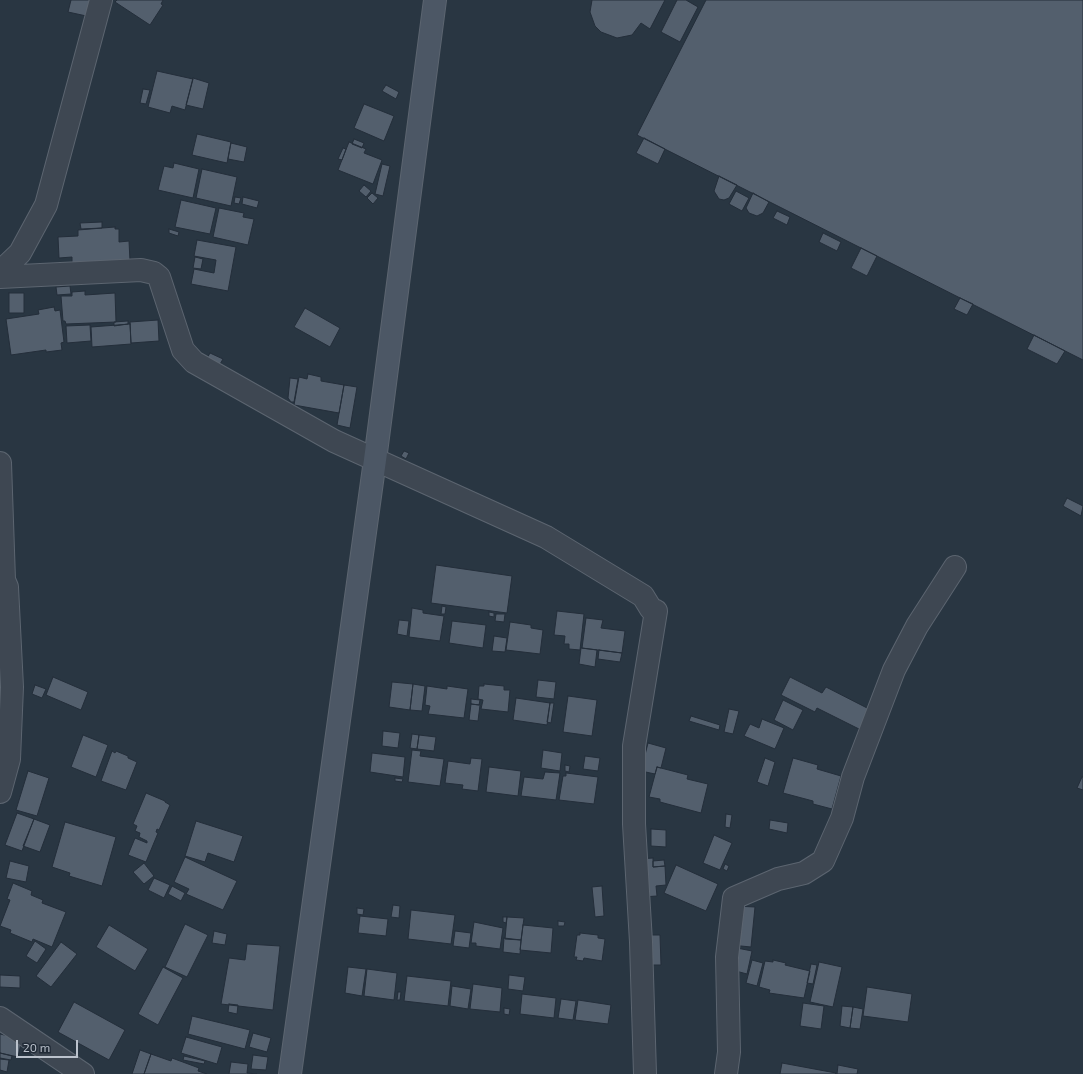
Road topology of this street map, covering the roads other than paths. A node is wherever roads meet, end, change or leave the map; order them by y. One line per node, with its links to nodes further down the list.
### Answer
1 (101, 0): 3 (street)
2 (436, 0): 5 (street)
3 (0, 272)
4 (0, 278): 5 (street)
5 (375, 460): 11 (street); 12 (street)
6 (0, 463): 8 (street)
7 (955, 567): 13 (street)
8 (0, 792)
9 (0, 1018): 10 (street)
10 (83, 1074)
11 (290, 1074)
12 (645, 1074)
13 (726, 1074)

